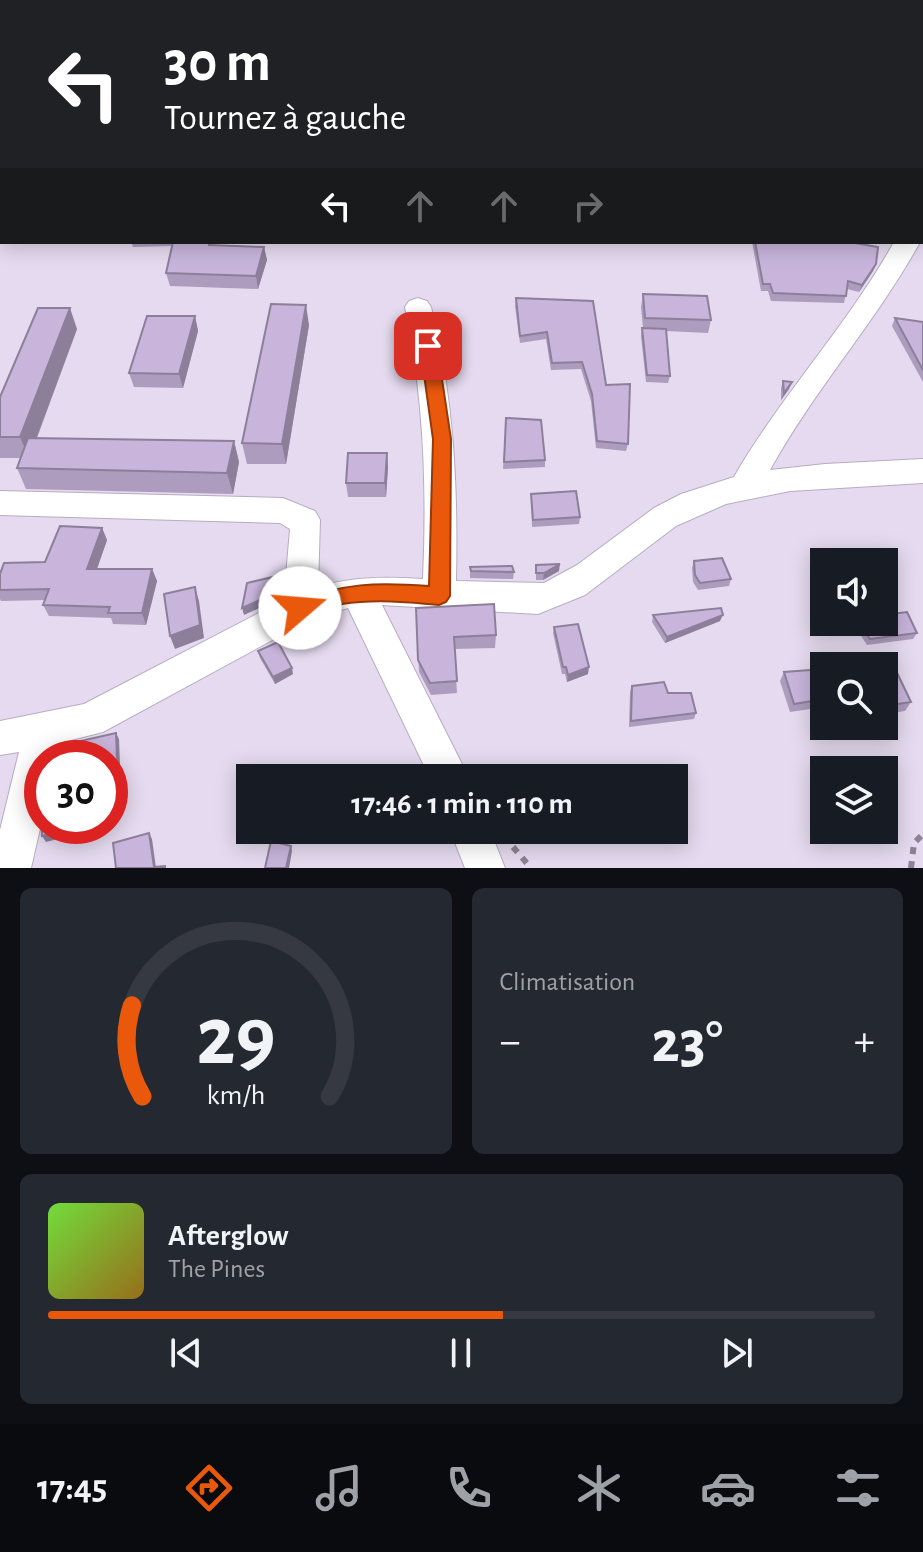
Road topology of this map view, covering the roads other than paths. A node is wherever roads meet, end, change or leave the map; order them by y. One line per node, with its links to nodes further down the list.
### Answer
1 (906, 244): 4 (street)
2 (418, 307): 7 (street)
3 (923, 471): 4 (street)
4 (744, 488): 7 (street)
5 (0, 503): 8 (street)
6 (358, 593): 7 (street); 8 (street); 11 (street)
7 (439, 596)
8 (300, 608): 9 (street)
9 (43, 731): 10 (street); 13 (street)
10 (0, 738)
11 (443, 764)
12 (476, 844): 14 (street)
13 (11, 868)
14 (485, 868)

